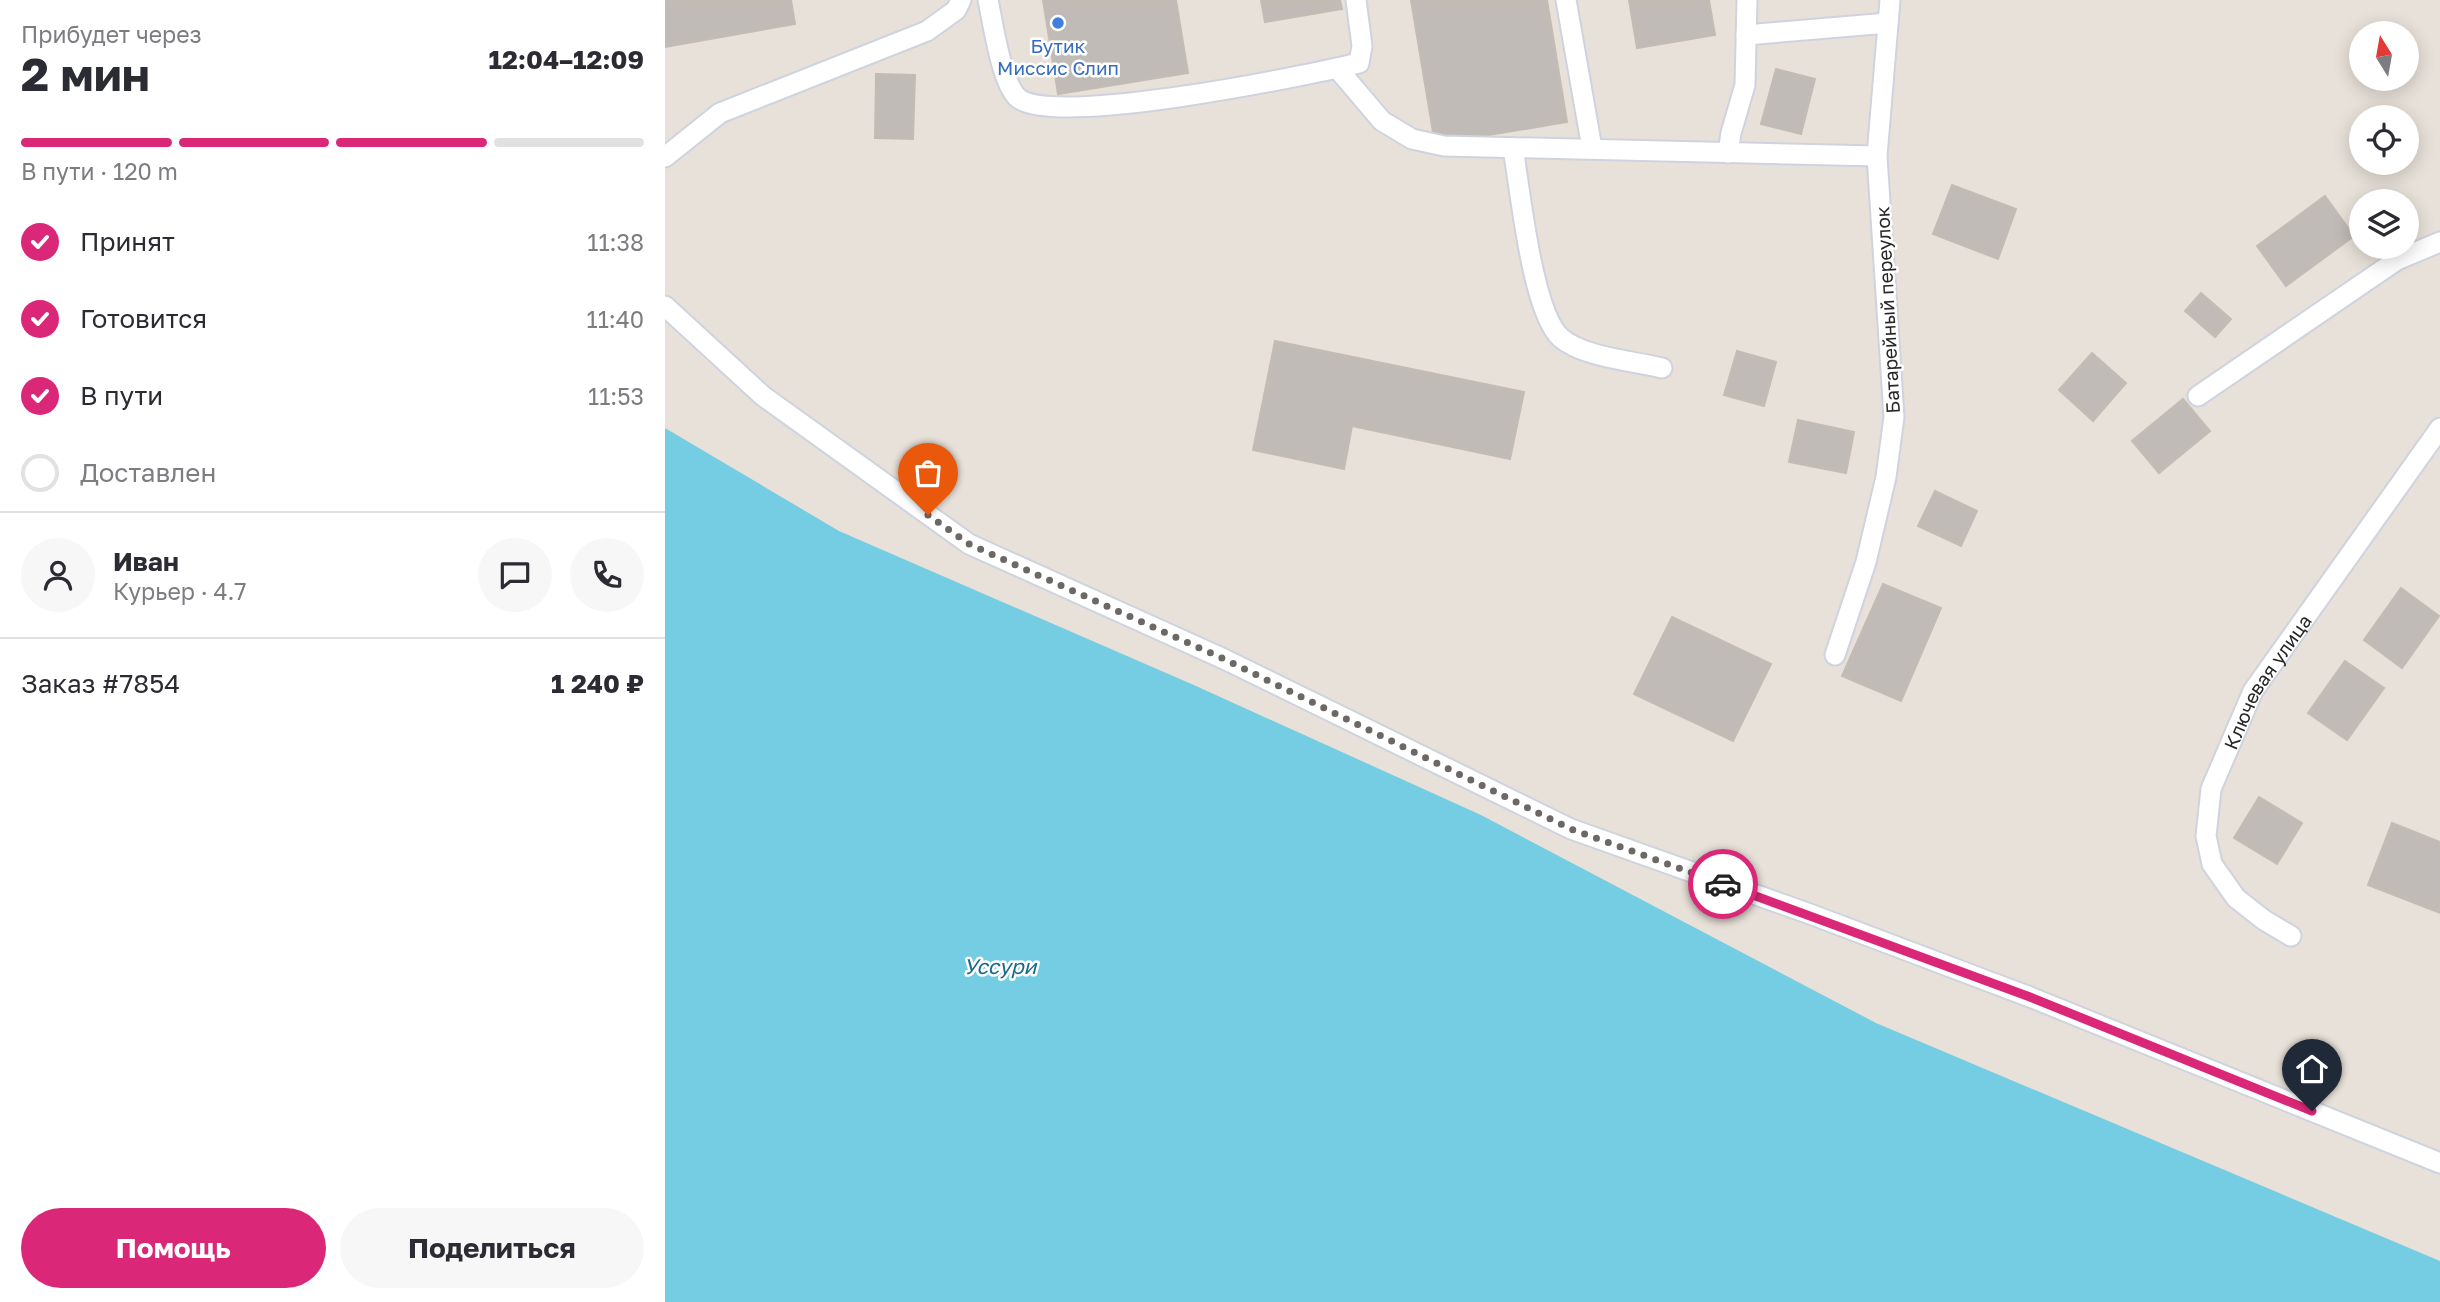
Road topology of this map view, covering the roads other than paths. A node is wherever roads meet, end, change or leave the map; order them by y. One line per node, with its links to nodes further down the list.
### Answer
1 (961, 0): 14 (lane)
2 (988, 0): 9 (lane)
3 (1356, 0): 9 (lane)
4 (1566, 0): 11 (lane)
5 (1747, 0): 8 (lane)
6 (1890, 0): 7 (lane, Батарейный переулок)
7 (1888, 23): 8 (lane); 13 (lane, Батарейный переулок)
8 (1746, 35): 12 (lane)
9 (1337, 68): 10 (lane)
10 (1513, 148): 11 (lane); 17 (lane)
11 (1592, 148): 12 (lane)
12 (1728, 153): 13 (lane)
13 (1877, 156): 20 (lane, Батарейный переулок)
14 (665, 157)
15 (2440, 242): 18 (lane)
16 (665, 306): 22 (lane)
17 (1662, 368)
18 (2198, 396)
19 (2440, 428): 21 (lane, Ключевая улица)
20 (1835, 655)
21 (2291, 936)
22 (2440, 1163)

